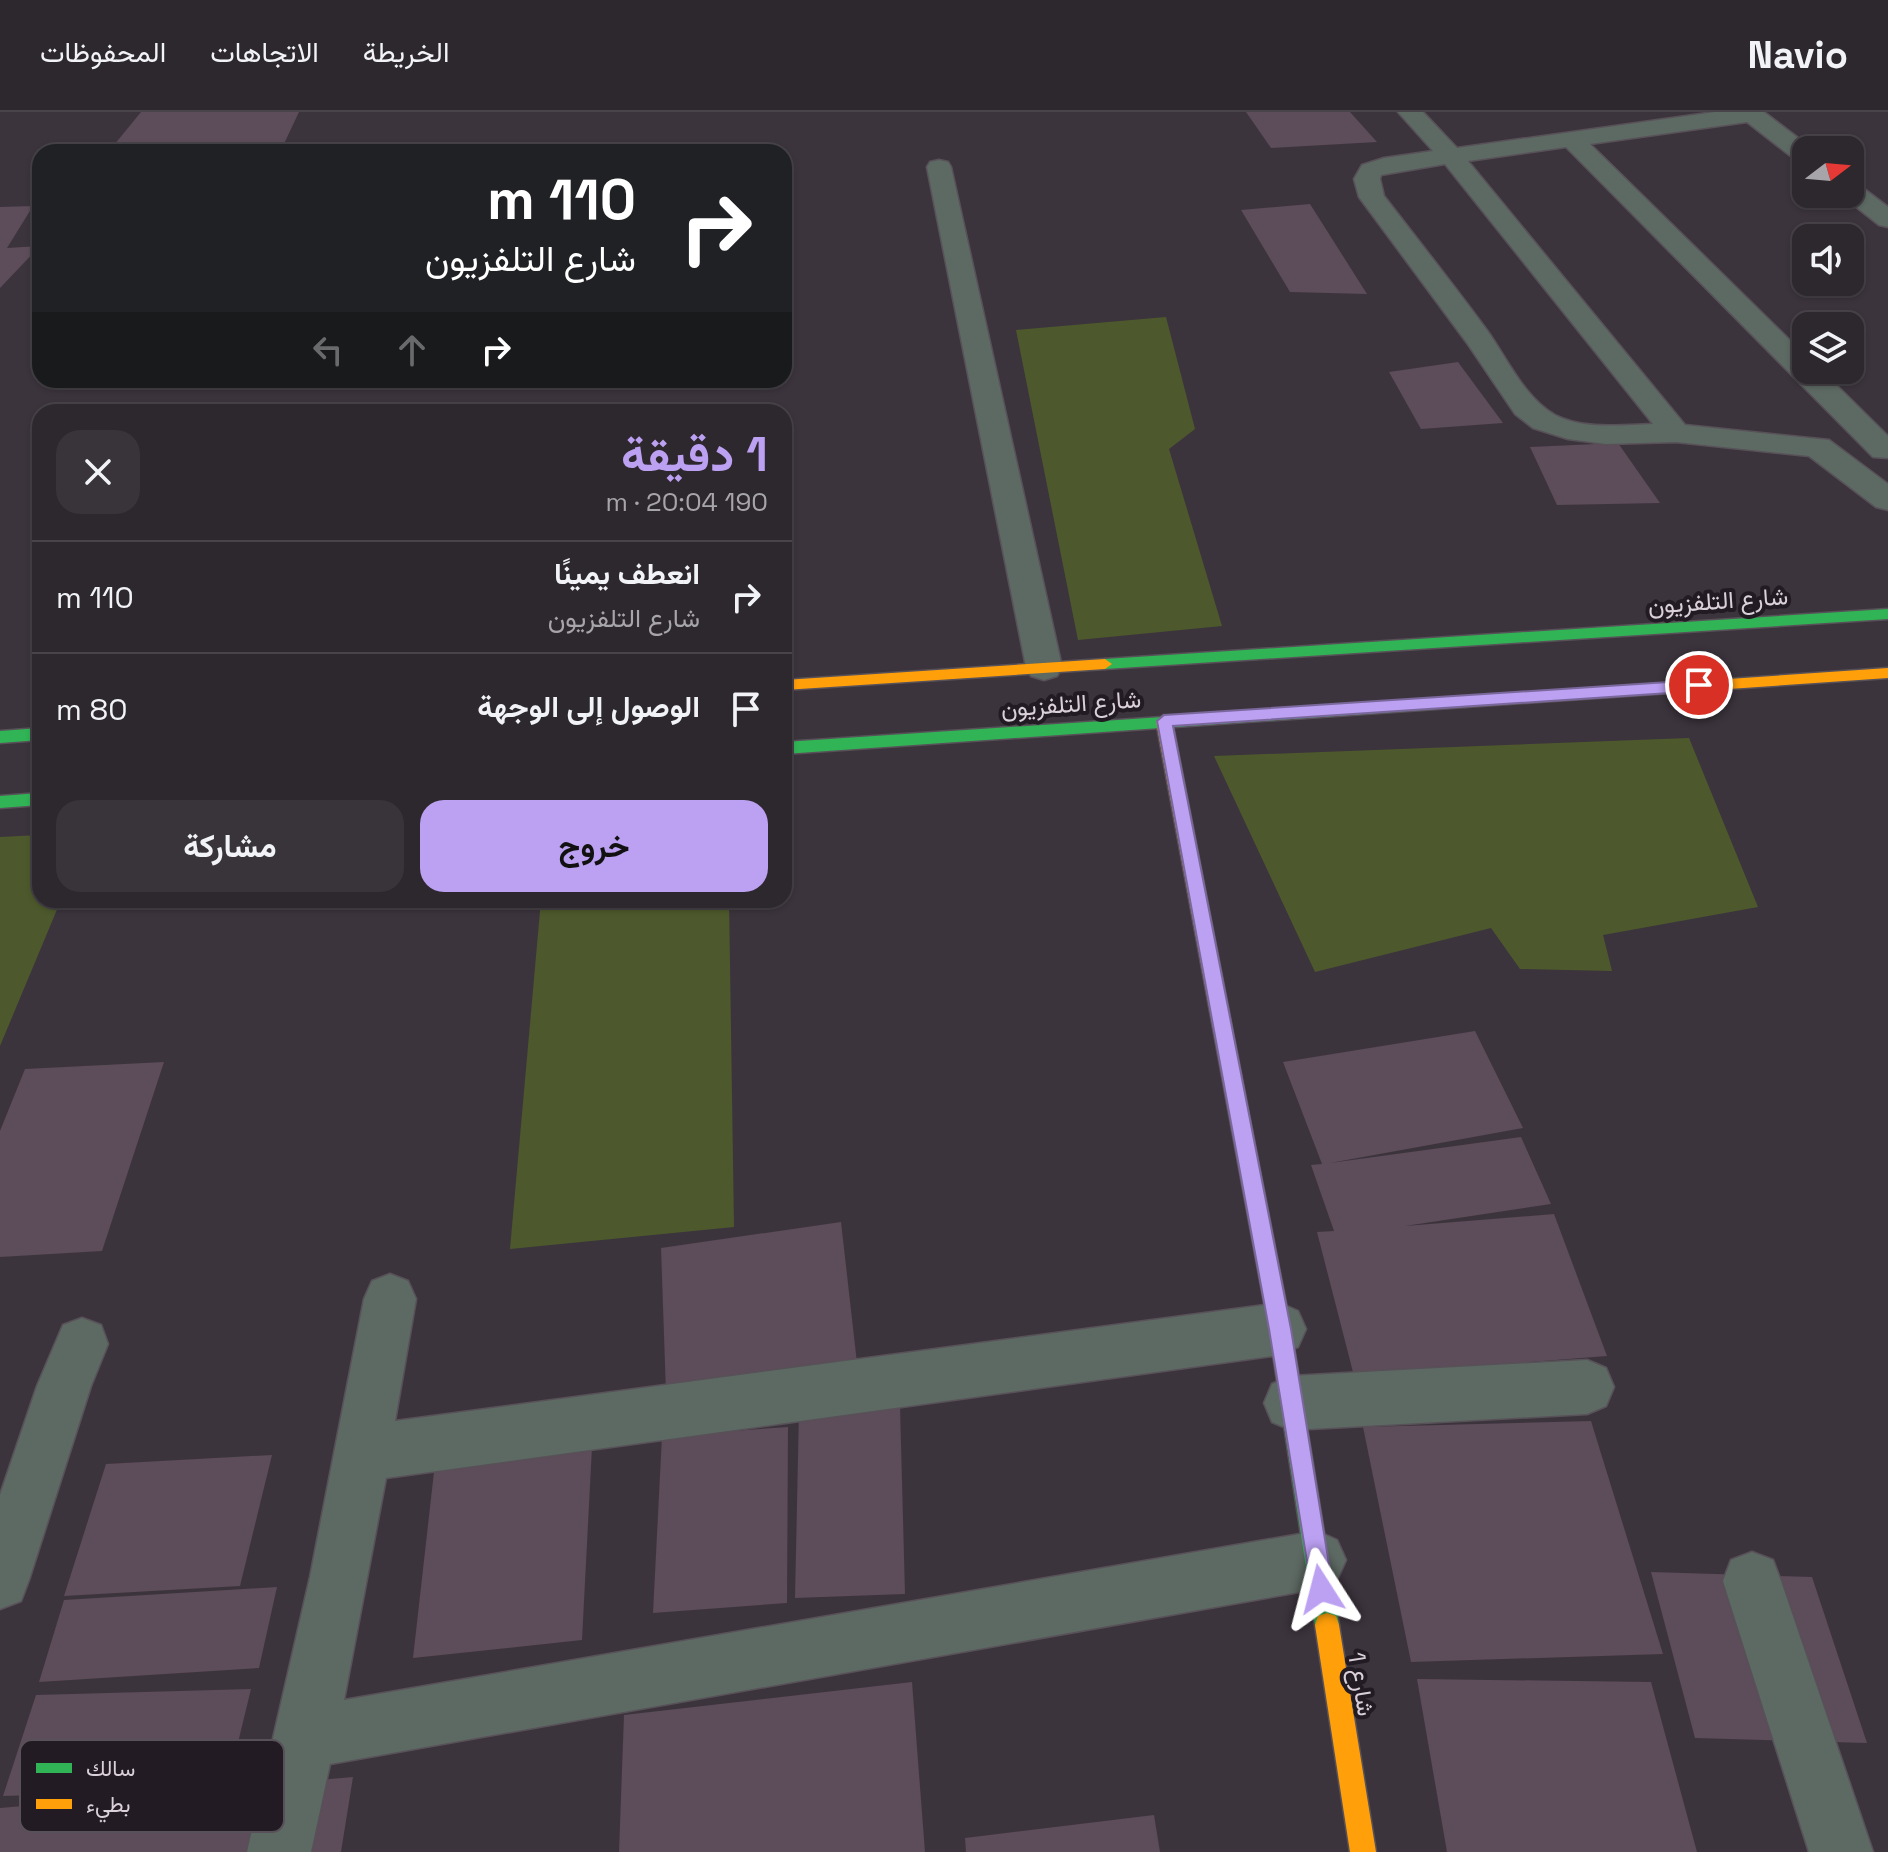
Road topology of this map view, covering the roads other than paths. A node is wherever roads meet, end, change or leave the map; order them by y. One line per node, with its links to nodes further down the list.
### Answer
1 (1410, 112): 5 (street)
2 (1750, 113): 3 (street); 4 (street)
3 (1572, 139): 5 (street); 10 (street)
4 (1792, 145)
5 (1451, 156): 9 (street); 9 (street)
6 (939, 167): 13 (street)
7 (1864, 201): 8 (street)
8 (1888, 219)
9 (1676, 433): 11 (street)
10 (1884, 450)
11 (1888, 500)
12 (1888, 614): 13 (main road, شارع التلفزيون)
13 (1044, 667): 15 (main road, شارع التلفزيون)
14 (1888, 673): 16 (main road, شارع التلفزيون)
15 (792, 684)
16 (1164, 721): 19 (main road, شارع التلفزيون); 23 (main road, شارع 1)
17 (32, 735): 18 (main road)
18 (0, 737)
19 (792, 747)
20 (32, 800): 21 (main road)
21 (0, 802)
22 (390, 1299): 27 (street)
23 (1280, 1329): 26 (main road, شارع 1); 27 (street)
24 (82, 1344): 29 (street)
25 (1587, 1387): 26 (street)
26 (1291, 1403): 28 (main road, شارع 1)
27 (364, 1453): 31 (street)
28 (1317, 1560): 31 (street); 35 (main road, شارع 1)
29 (0, 1580)
30 (1752, 1581): 36 (street)
31 (306, 1737): 32 (street)
32 (284, 1831)
33 (284, 1832): 34 (street)
34 (279, 1852)
35 (1363, 1852)
36 (1841, 1852)

